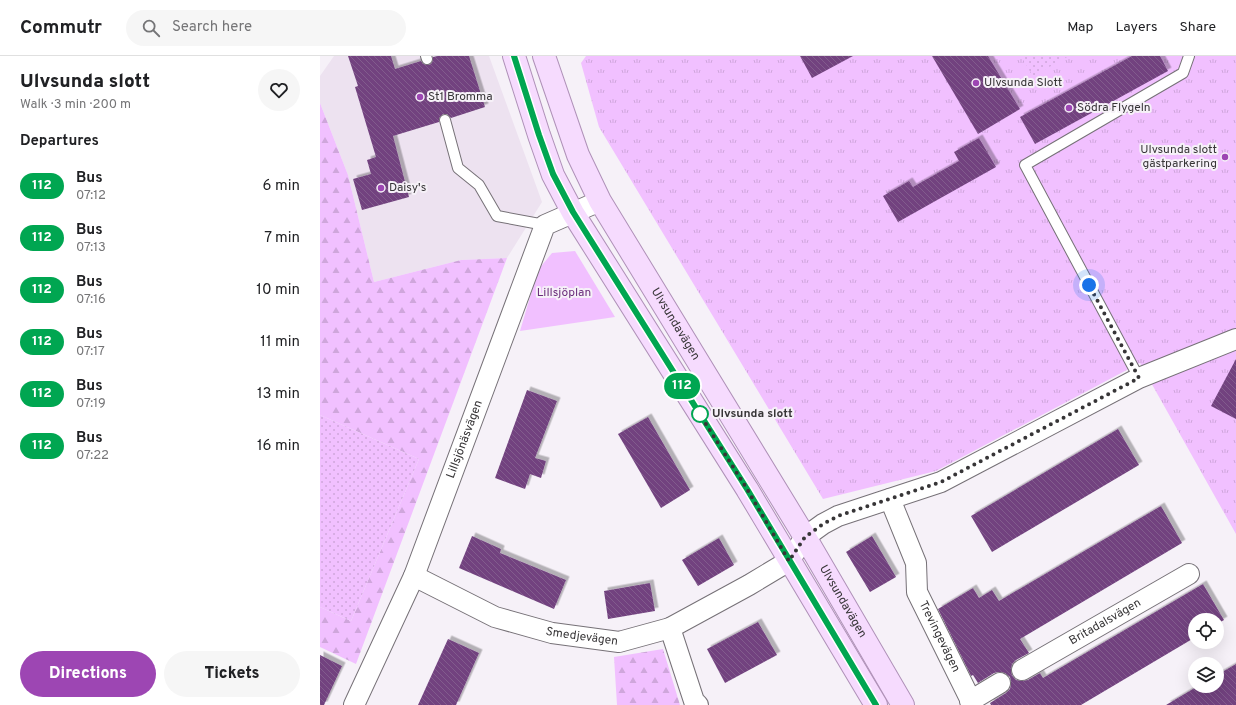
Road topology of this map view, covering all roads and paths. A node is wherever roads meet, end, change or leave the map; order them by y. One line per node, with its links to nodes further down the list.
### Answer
1 (514, 56): 6 (main road, Ulvsundavägen)
2 (544, 56): 5 (main road, Ulvsundavägen)
3 (1189, 56): 9 (lane)
4 (445, 120): 7 (lane)
5 (600, 201): 6 (street); 11 (main road, Ulvsundavägen)
6 (573, 212): 7 (street); 12 (main road, Ulvsundavägen)
7 (545, 225): 14 (street, Lillsjönäsvägen)
8 (1236, 339): 9 (street)
9 (1139, 378): 10 (street)
10 (890, 498): 11 (street); 18 (street, Trevingevägen)
11 (805, 537): 12 (street); 22 (main road, Ulvsundavägen)
12 (789, 561): 15 (street, Smedjevägen); 21 (main road, Ulvsundavägen)
13 (1189, 574): 16 (street, Britadalsvägen)
14 (414, 576): 15 (street, Smedjevägen); 19 (street, Lillsjönäsvägen)
15 (670, 628): 20 (street)
16 (1022, 670)
17 (1000, 683): 18 (street)
18 (972, 703)
19 (354, 705)
20 (698, 705)
21 (876, 705)
22 (903, 705)

